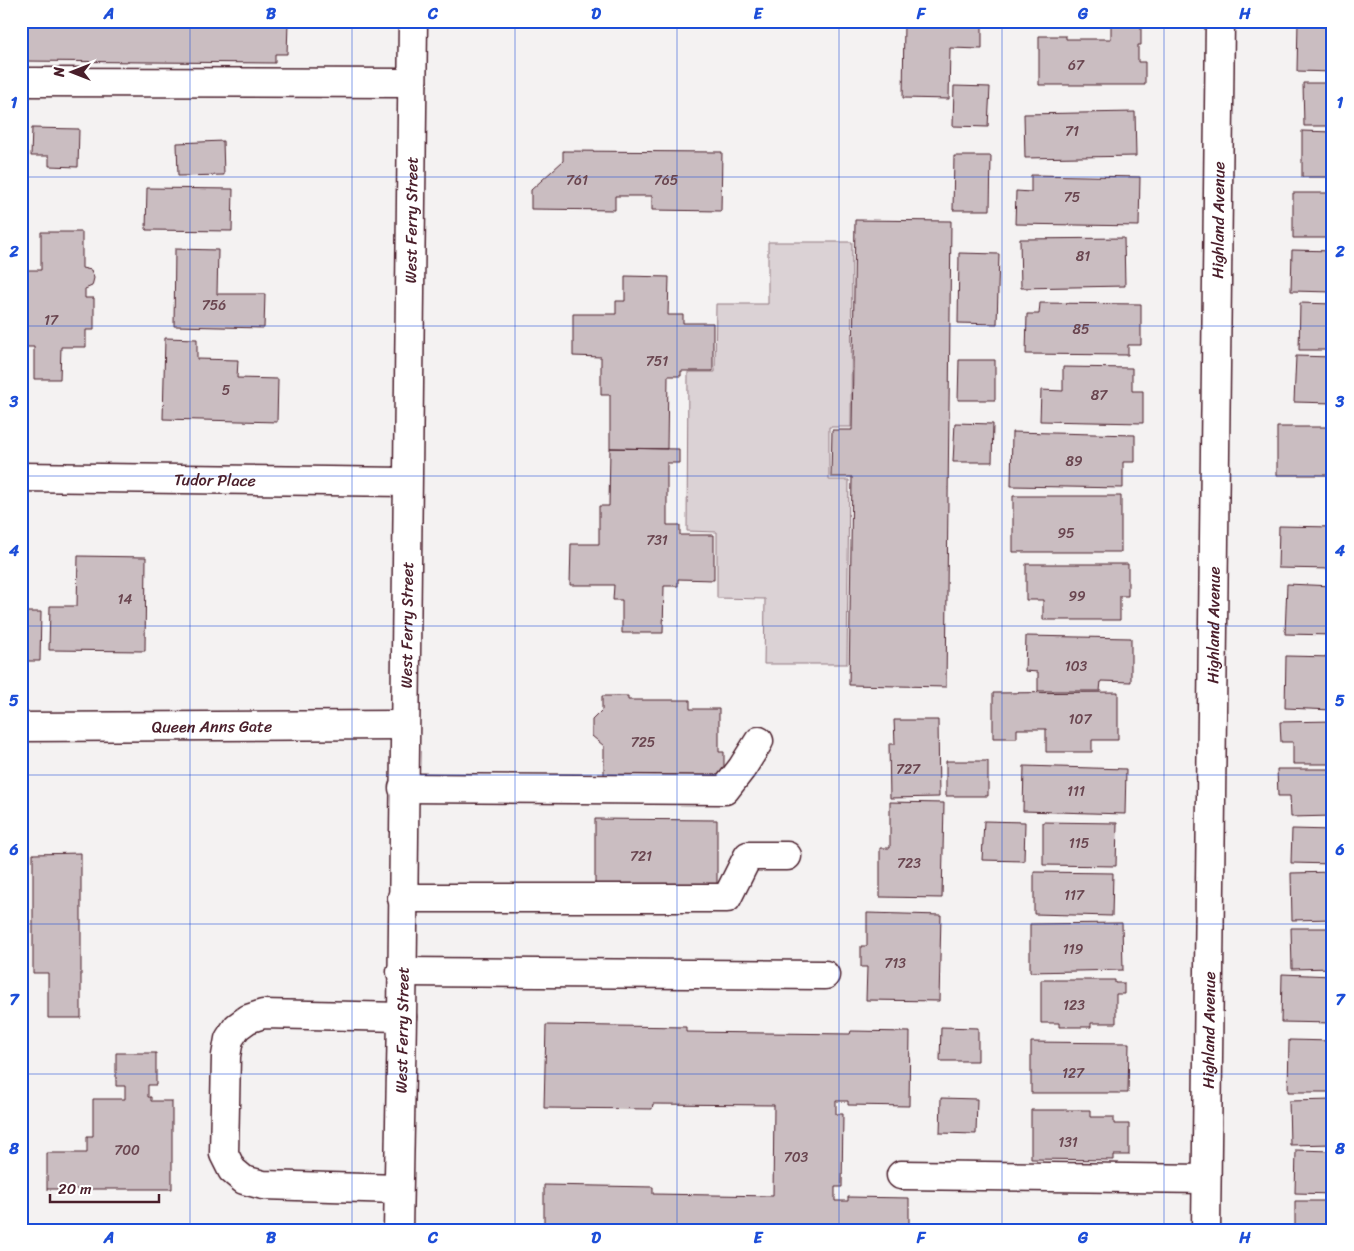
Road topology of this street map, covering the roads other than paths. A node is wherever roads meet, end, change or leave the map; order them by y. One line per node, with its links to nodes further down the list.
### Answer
1 (412, 21): 4 (street, West Ferry Street)
2 (1220, 21): 17 (street, Highland Avenue)
3 (21, 82): 4 (street)
4 (412, 83): 6 (street, West Ferry Street)
5 (21, 477): 6 (street, Tudor Place)
6 (407, 482): 7 (street, West Ferry Street)
7 (404, 725): 8 (street, Queen Anns Gate); 10 (street, West Ferry Street)
8 (21, 727)
9 (758, 741): 10 (street)
10 (404, 788): 12 (street, West Ferry Street)
11 (787, 856): 12 (street)
12 (402, 898): 13 (street, West Ferry Street)
13 (401, 972): 14 (street); 15 (street, West Ferry Street)
14 (825, 975)
15 (402, 1017): 18 (street, West Ferry Street); 18 (street)
16 (901, 1175): 17 (street)
17 (1206, 1179): 20 (street, Highland Avenue)
18 (398, 1189): 19 (street, West Ferry Street)
19 (398, 1230)
20 (1206, 1230)

